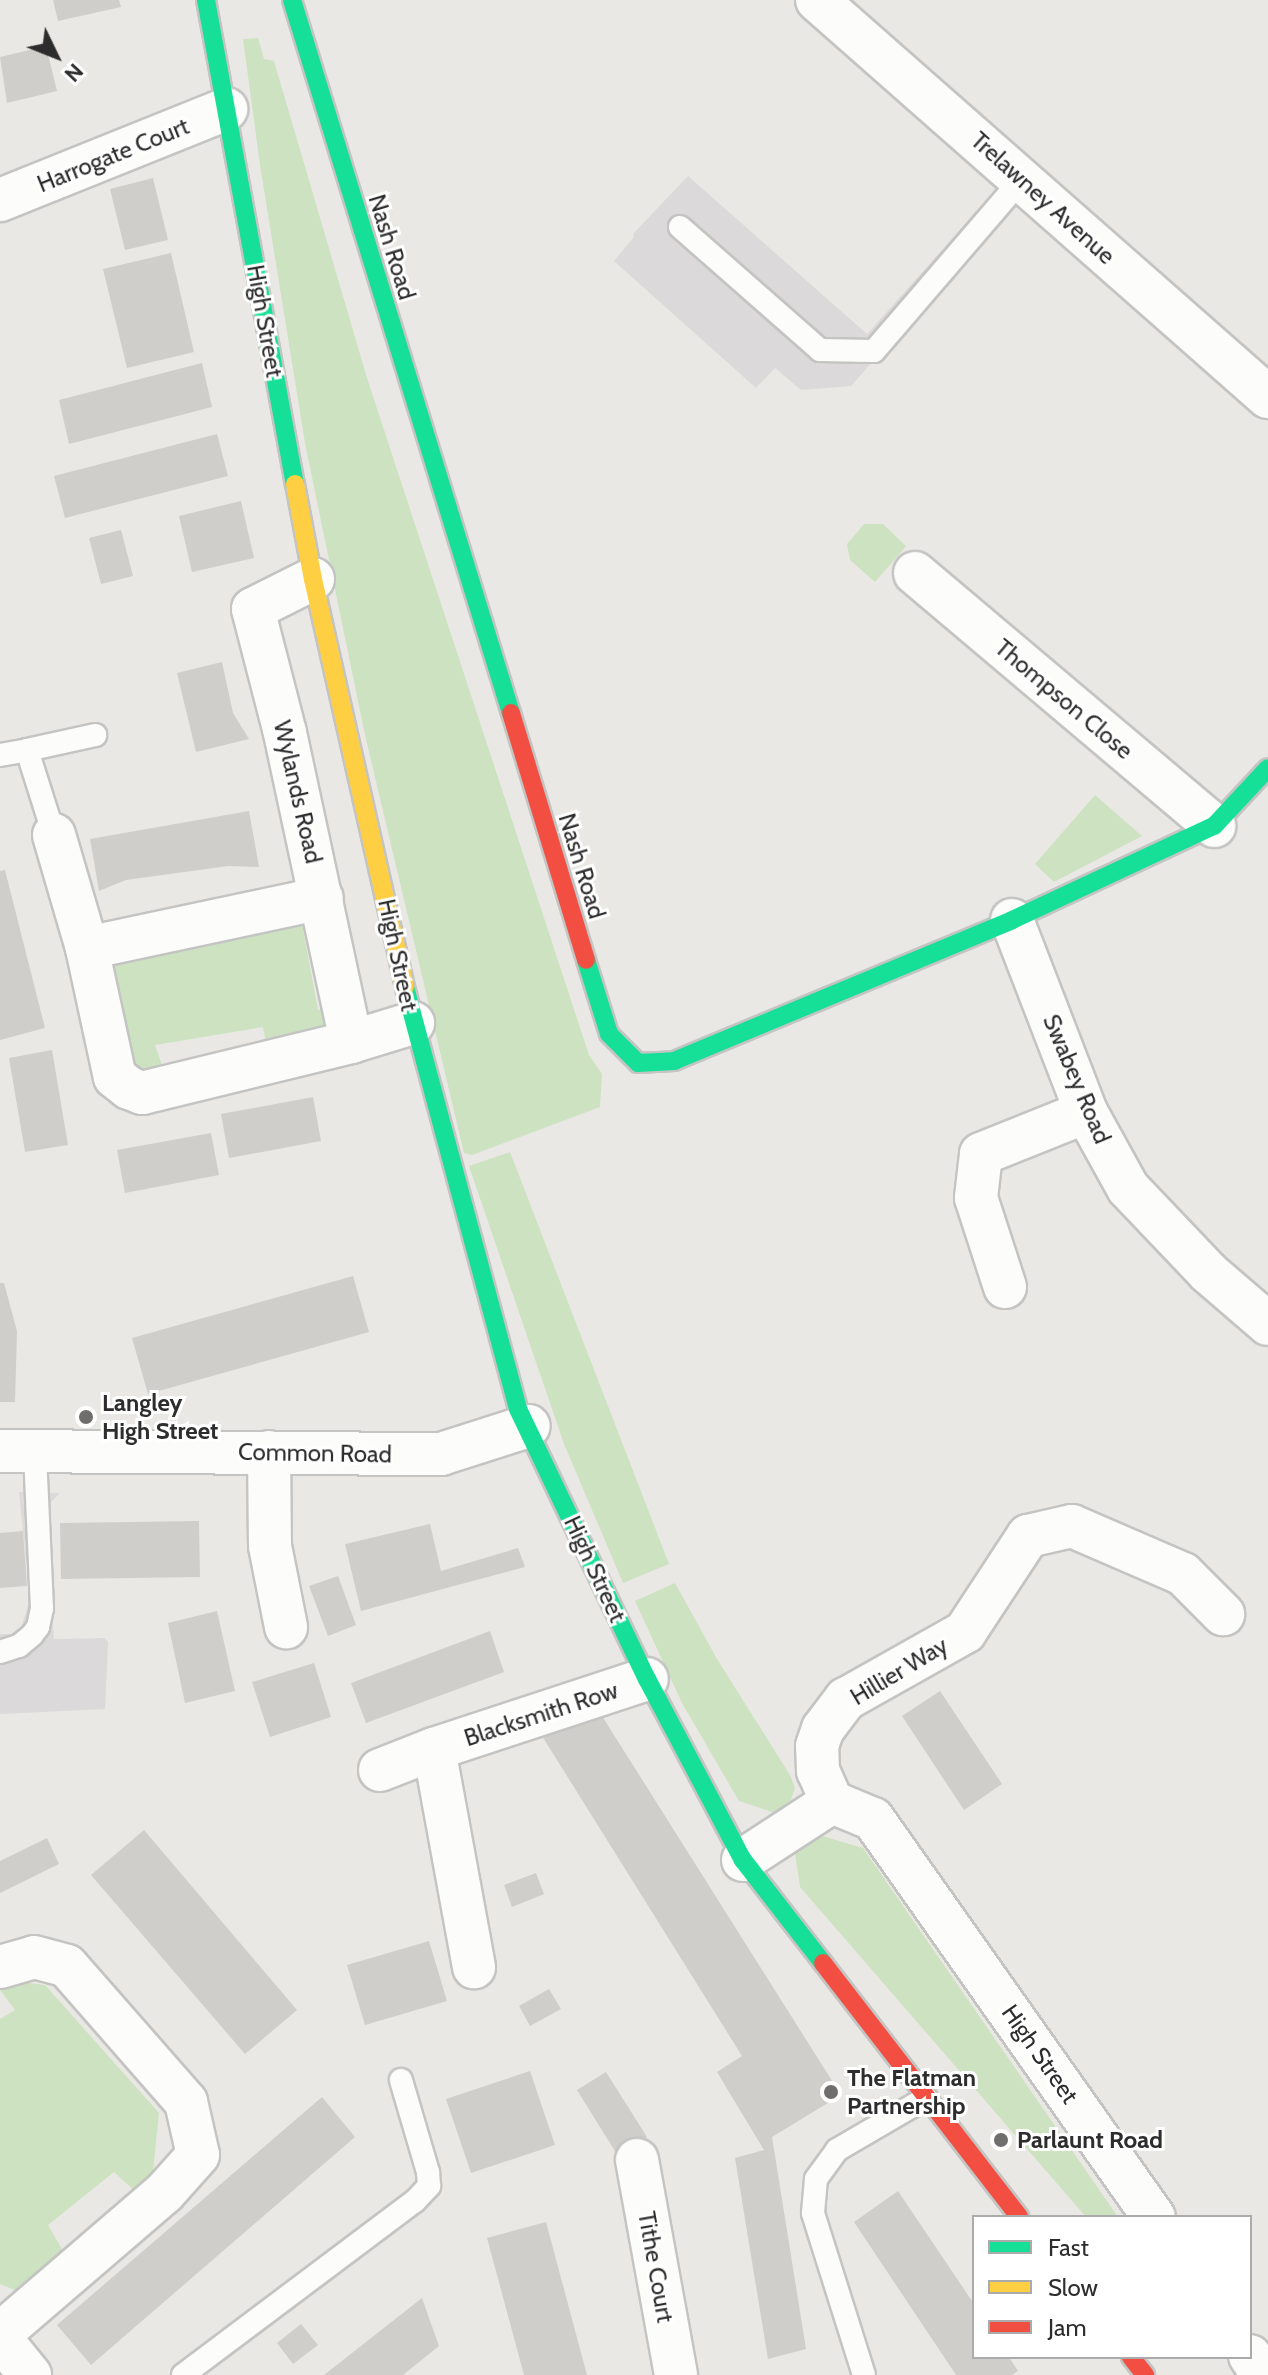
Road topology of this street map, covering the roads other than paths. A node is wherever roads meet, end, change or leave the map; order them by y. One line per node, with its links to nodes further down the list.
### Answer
1 (292, 0): 18 (main road, Nash Road)
2 (817, 0): 5 (street, Trelawney Avenue)
3 (208, 1): 4 (main road, High Street)
4 (226, 109): 6 (street, Harrogate Court); 10 (main road, High Street)
5 (1021, 180): 7 (lane); 8 (street, Trelawney Avenue)
6 (0, 200)
7 (680, 227)
8 (1268, 397)
9 (915, 573): 15 (street, Thompson Close)
10 (313, 579): 17 (street, Wylands Road); 20 (main road, High Street)
11 (95, 735): 12 (lane)
12 (27, 750): 13 (lane); 16 (lane)
13 (0, 755)
14 (1268, 768): 15 (main road, Nash Road)
15 (1214, 826): 18 (main road, Nash Road)
16 (54, 835): 19 (street)
17 (322, 898): 19 (street); 21 (street, Wylands Road)
18 (1012, 920): 22 (street, Swabey Road)
19 (87, 948): 21 (street)
20 (413, 1023): 21 (street); 25 (main road, High Street)
21 (351, 1042)
22 (1086, 1112): 23 (street); 24 (street, Swabey Road)
23 (1005, 1287)
24 (1268, 1324)
25 (529, 1426): 27 (street, Common Road); 31 (main road, High Street)
26 (17, 1451): 27 (street, Common Road); 30 (lane)
27 (269, 1452): 29 (street)
28 (1223, 1614): 34 (street, Hillier Way)
29 (286, 1627)
30 (0, 1652)
31 (647, 1679): 32 (street, Blacksmith Row); 35 (main road, High Street)
32 (434, 1749): 33 (street, Blacksmith Row); 37 (street, Blacksmith Row)
33 (380, 1770)
34 (832, 1802): 35 (street); 42 (street, High Street)
35 (743, 1860): 39 (main road, High Street)
36 (0, 1967): 43 (street)
37 (474, 1967)
38 (401, 2080): 46 (lane)
39 (926, 2098): 41 (main road, High Street); 48 (lane)
40 (637, 2160): 47 (street, Tithe Court)
41 (1017, 2215)
42 (1153, 2215)
43 (0, 2336): 45 (street)
44 (1133, 2359): 49 (main road)
45 (30, 2375)
46 (183, 2375)
47 (676, 2375)
48 (864, 2375)
49 (1145, 2375)

